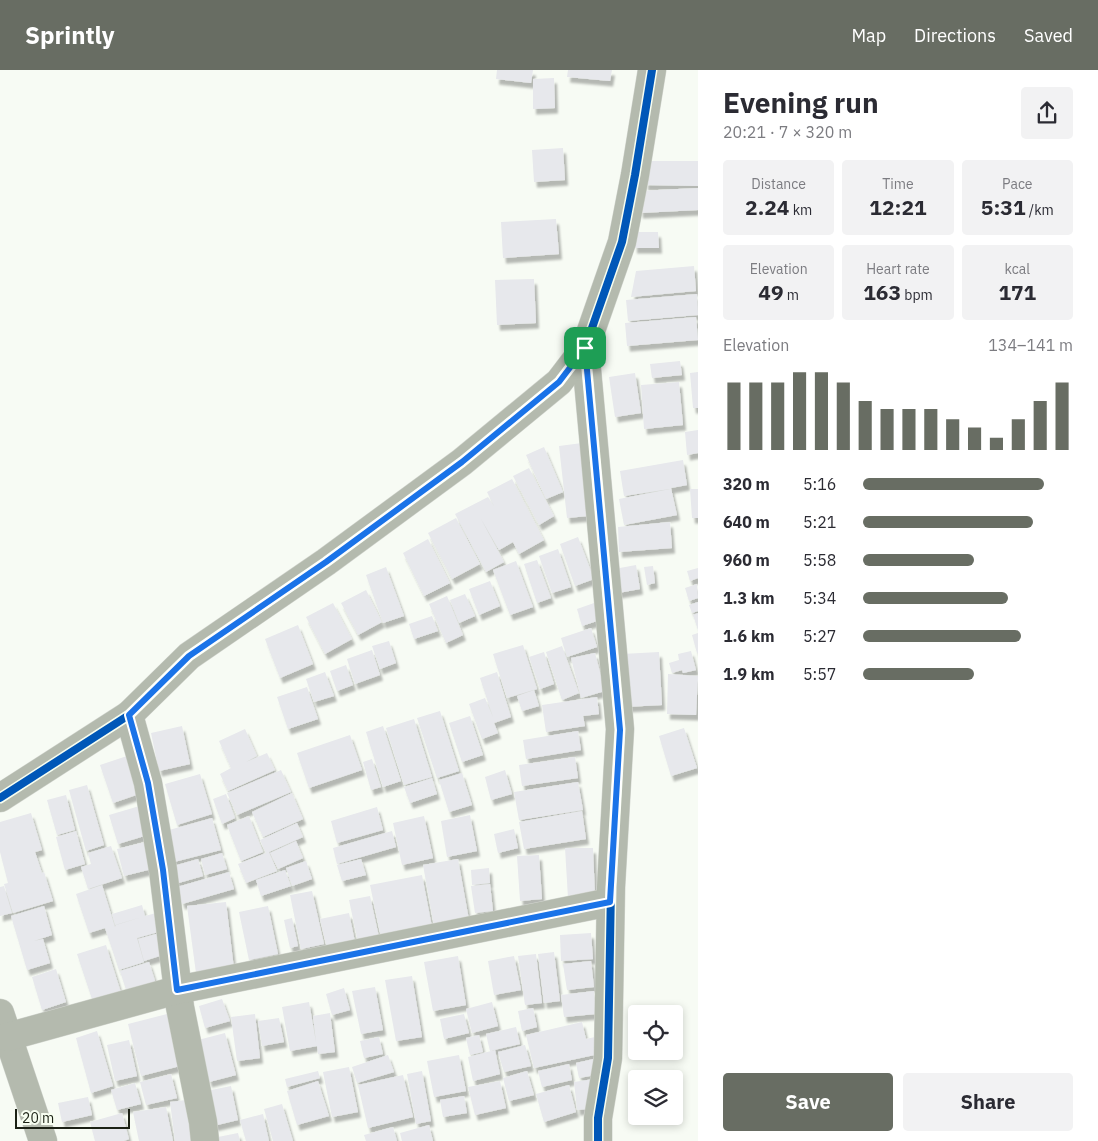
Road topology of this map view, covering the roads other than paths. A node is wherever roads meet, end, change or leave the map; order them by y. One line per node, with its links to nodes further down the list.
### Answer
1 (652, 70): 2 (street)
2 (585, 348): 3 (street); 5 (street)
3 (129, 715): 4 (street); 6 (street)
4 (0, 798)
5 (610, 902): 6 (street); 10 (street)
6 (177, 990): 7 (street); 9 (street)
7 (4, 1025): 8 (street)
8 (43, 1141)
9 (205, 1141)
10 (598, 1141)

